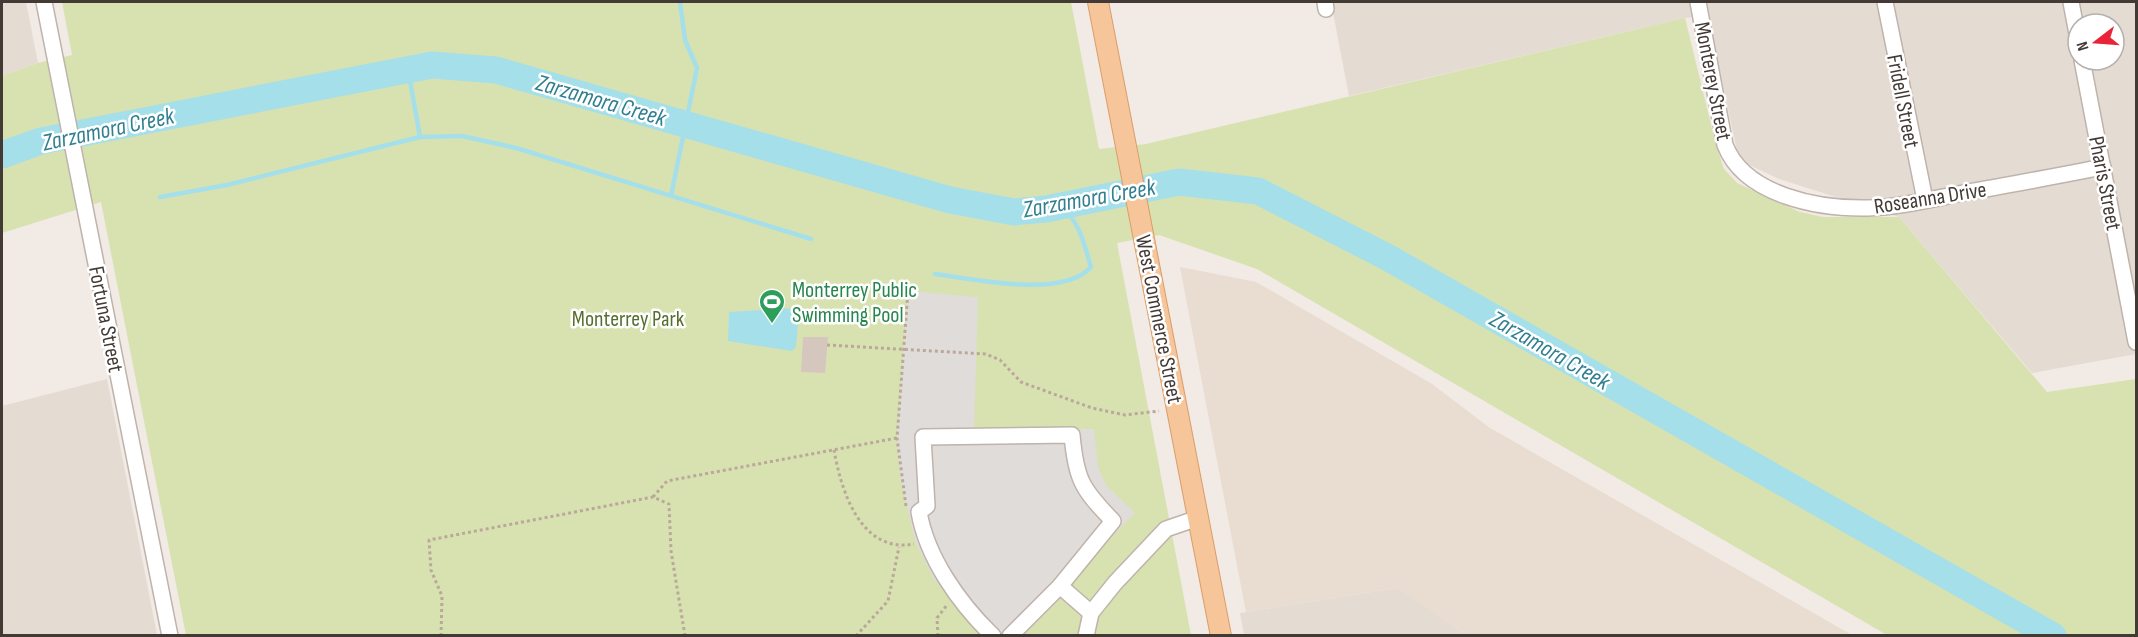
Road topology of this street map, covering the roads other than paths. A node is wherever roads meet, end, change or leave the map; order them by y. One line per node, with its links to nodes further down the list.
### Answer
1 (44, 2): 13 (street, Fortuna Street)
2 (1098, 2): 10 (main road, West Commerce Street)
3 (1698, 2): 6 (street, Monterey Street)
4 (1885, 2): 8 (street, Fridell Street)
5 (2084, 72): 7 (street, Pharis Street)
6 (1731, 160): 8 (street, Roseanna Drive)
7 (2103, 167): 8 (street, Roseanna Drive); 9 (street, Pharis Street)
8 (1925, 200)
9 (2136, 342)
10 (1198, 518): 12 (street); 17 (main road, West Commerce Street)
11 (1060, 586): 12 (street); 14 (street); 15 (street)
12 (1091, 613): 16 (street)
13 (170, 636)
14 (993, 636)
15 (1010, 636)
16 (1086, 636)
17 (1221, 636)

